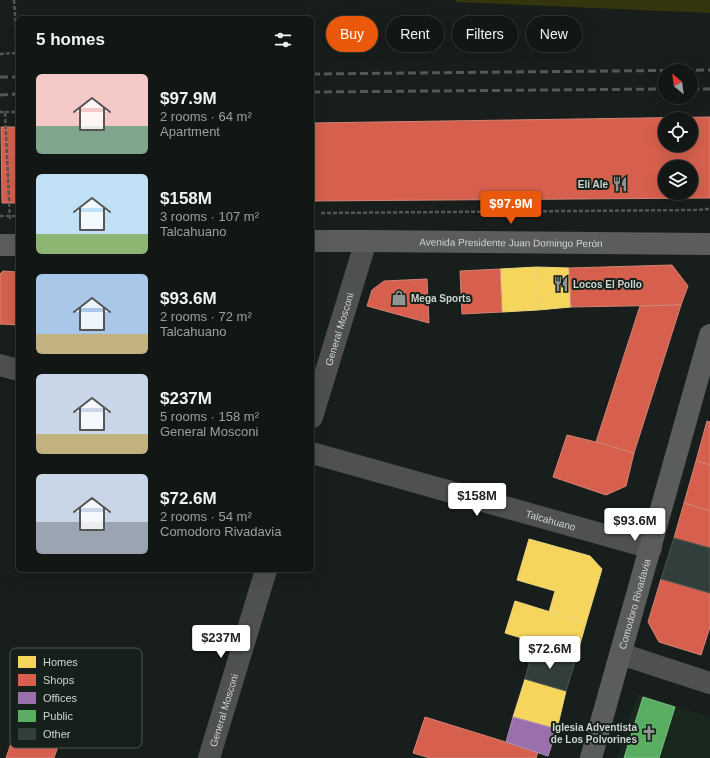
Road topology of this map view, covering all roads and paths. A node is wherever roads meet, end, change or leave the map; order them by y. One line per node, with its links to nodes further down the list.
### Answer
1 (14, 0): 2 (path)
2 (16, 53): 3 (path)
3 (0, 54)
4 (0, 112): 5 (path)
5 (5, 112): 6 (path); 10 (path)
6 (16, 112)
7 (710, 209): 8 (path)
8 (320, 213)
9 (0, 216): 10 (path)
10 (10, 216): 11 (path); 15 (path)
11 (16, 216)
12 (314, 241): 13 (street, Avenida Presidente Juan Domingo Perón)
13 (366, 241): 14 (street, Avenida Presidente Juan Domingo Perón); 19 (street, General Mosconi)
14 (710, 244)
15 (10, 245)
16 (710, 335): 21 (street, Comodoro Rivadavia)
17 (0, 365): 18 (street)
18 (16, 369)
19 (314, 411)
20 (314, 454): 21 (street, Talcahuano)
21 (651, 548): 23 (street, Comodoro Rivadavia)
22 (265, 572): 25 (street, General Mosconi)
23 (621, 654): 24 (street); 26 (street, Comodoro Rivadavia)
24 (710, 683)
25 (209, 758)
26 (591, 758)

